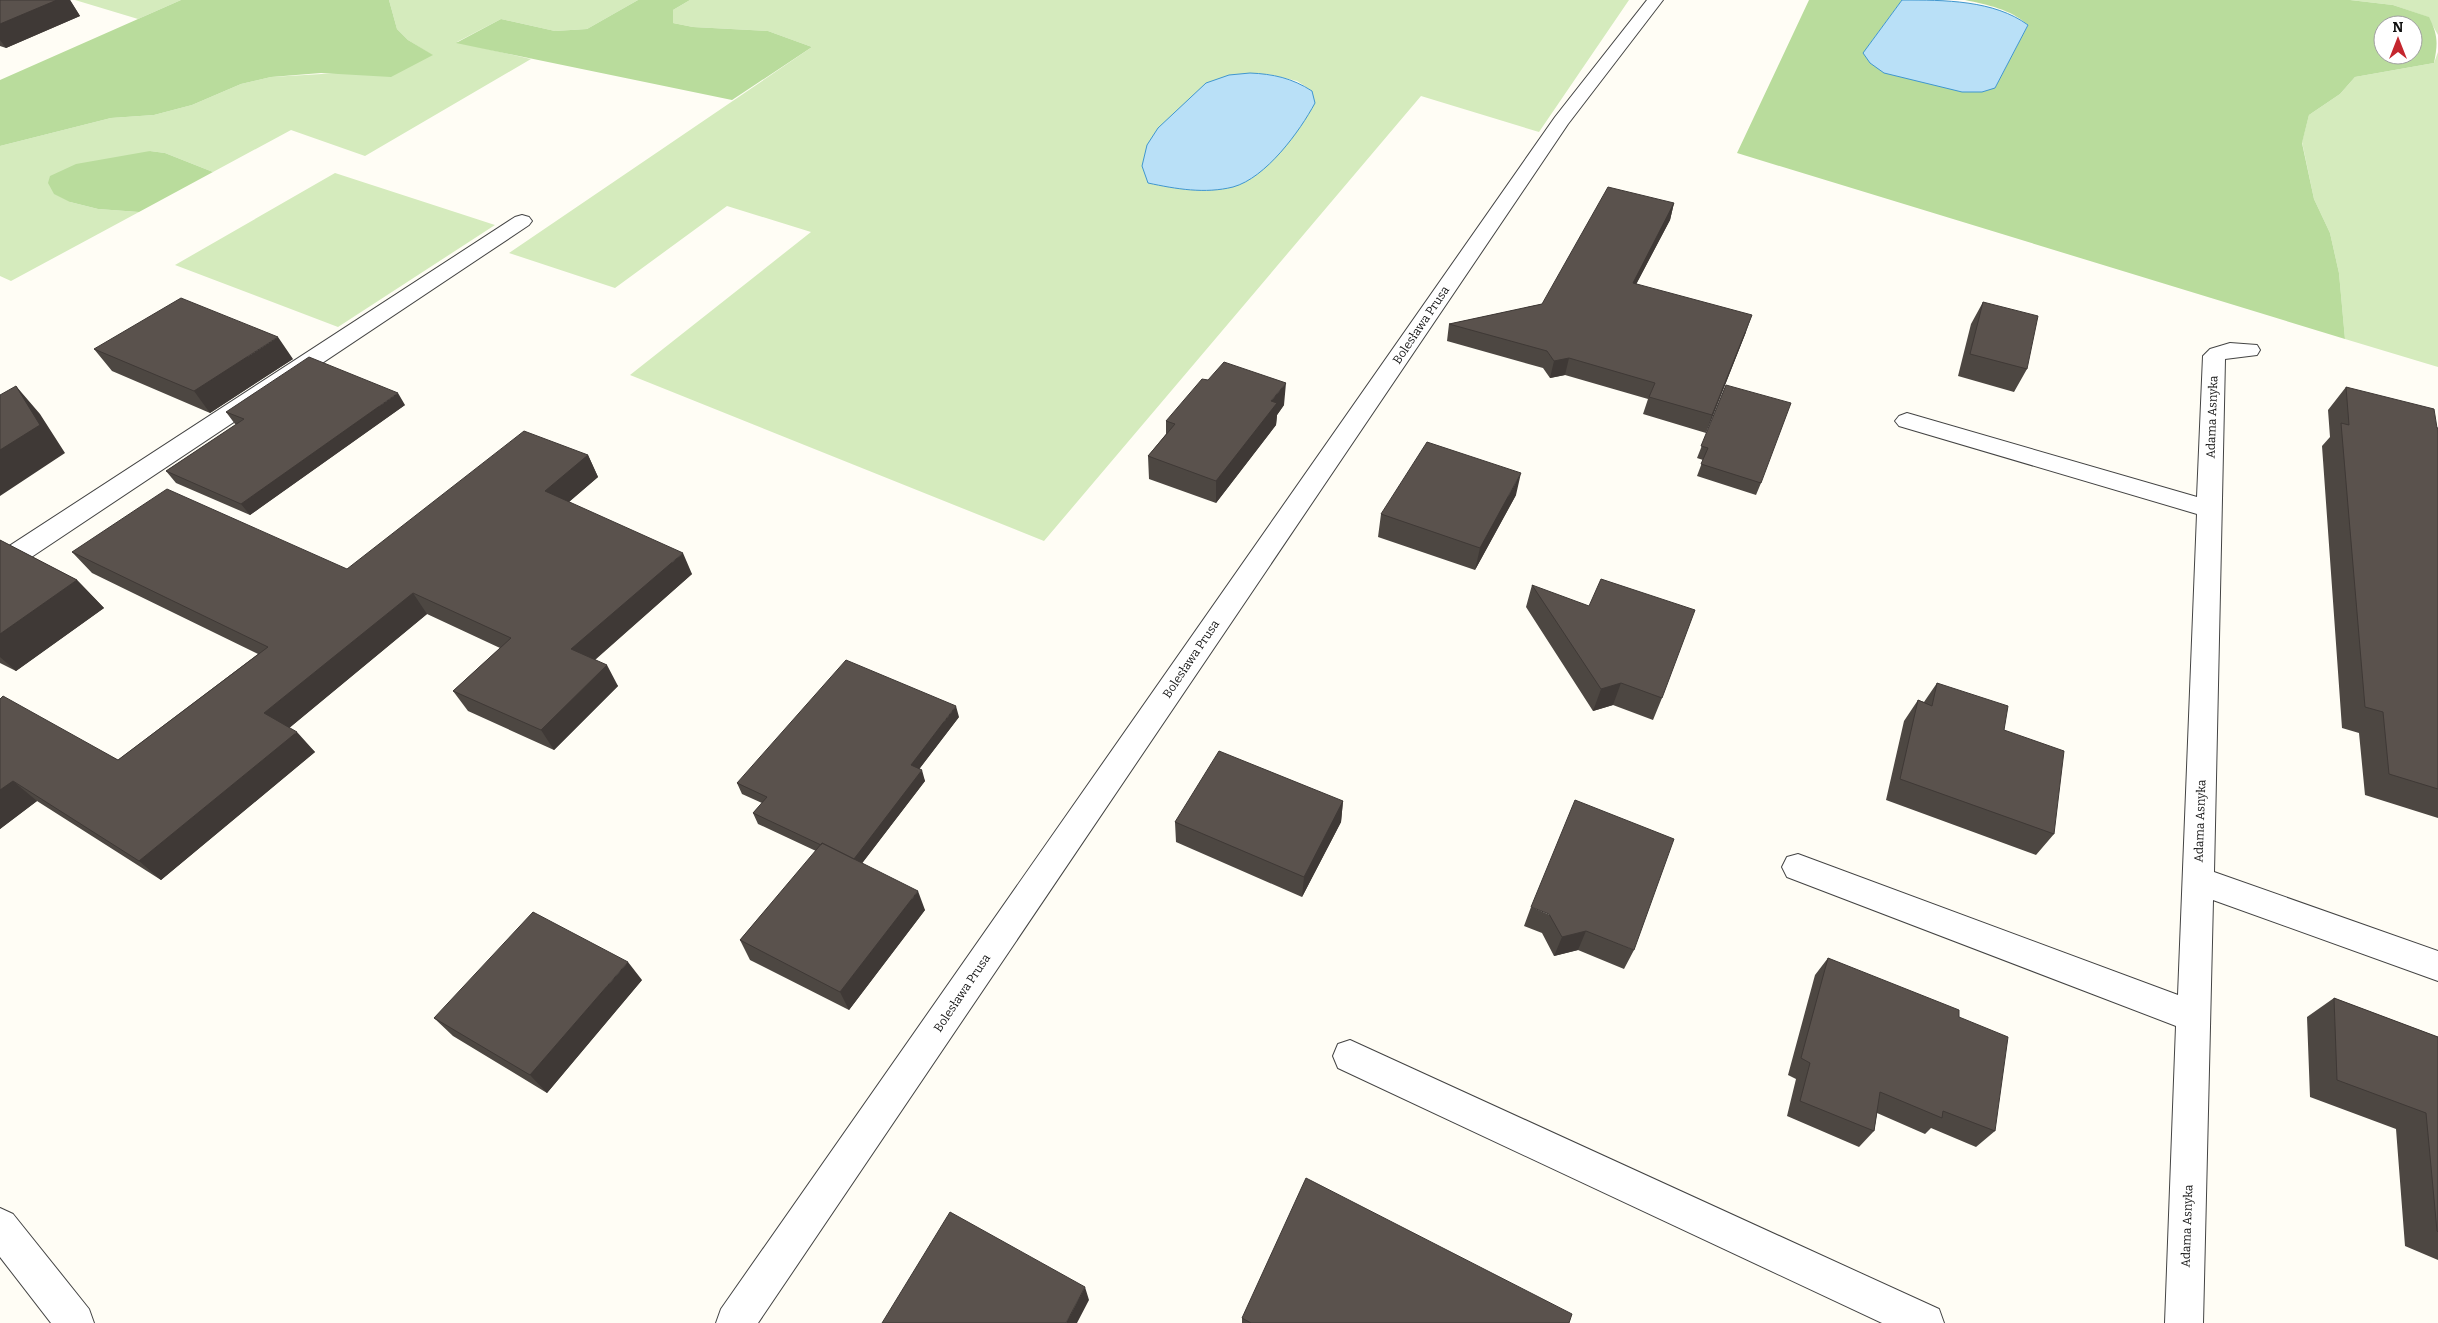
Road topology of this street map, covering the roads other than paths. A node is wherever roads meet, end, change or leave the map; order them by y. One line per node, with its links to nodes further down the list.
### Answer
1 (1655, 0): 14 (street, Bolesława Prusa)
2 (522, 221): 6 (street)
3 (2249, 350): 5 (street, Adama Asnyka)
4 (1906, 420): 5 (street)
5 (2209, 509): 8 (street, Adama Asnyka)
6 (0, 565)
7 (1798, 867): 10 (street)
8 (2199, 881): 9 (street); 10 (street, Adama Asnyka)
9 (2438, 966)
10 (2194, 1017): 16 (street, Adama Asnyka)
11 (1350, 1056): 15 (street)
12 (0, 1227): 13 (street)
13 (75, 1323)
14 (735, 1323)
15 (1925, 1323)
16 (2184, 1323)

